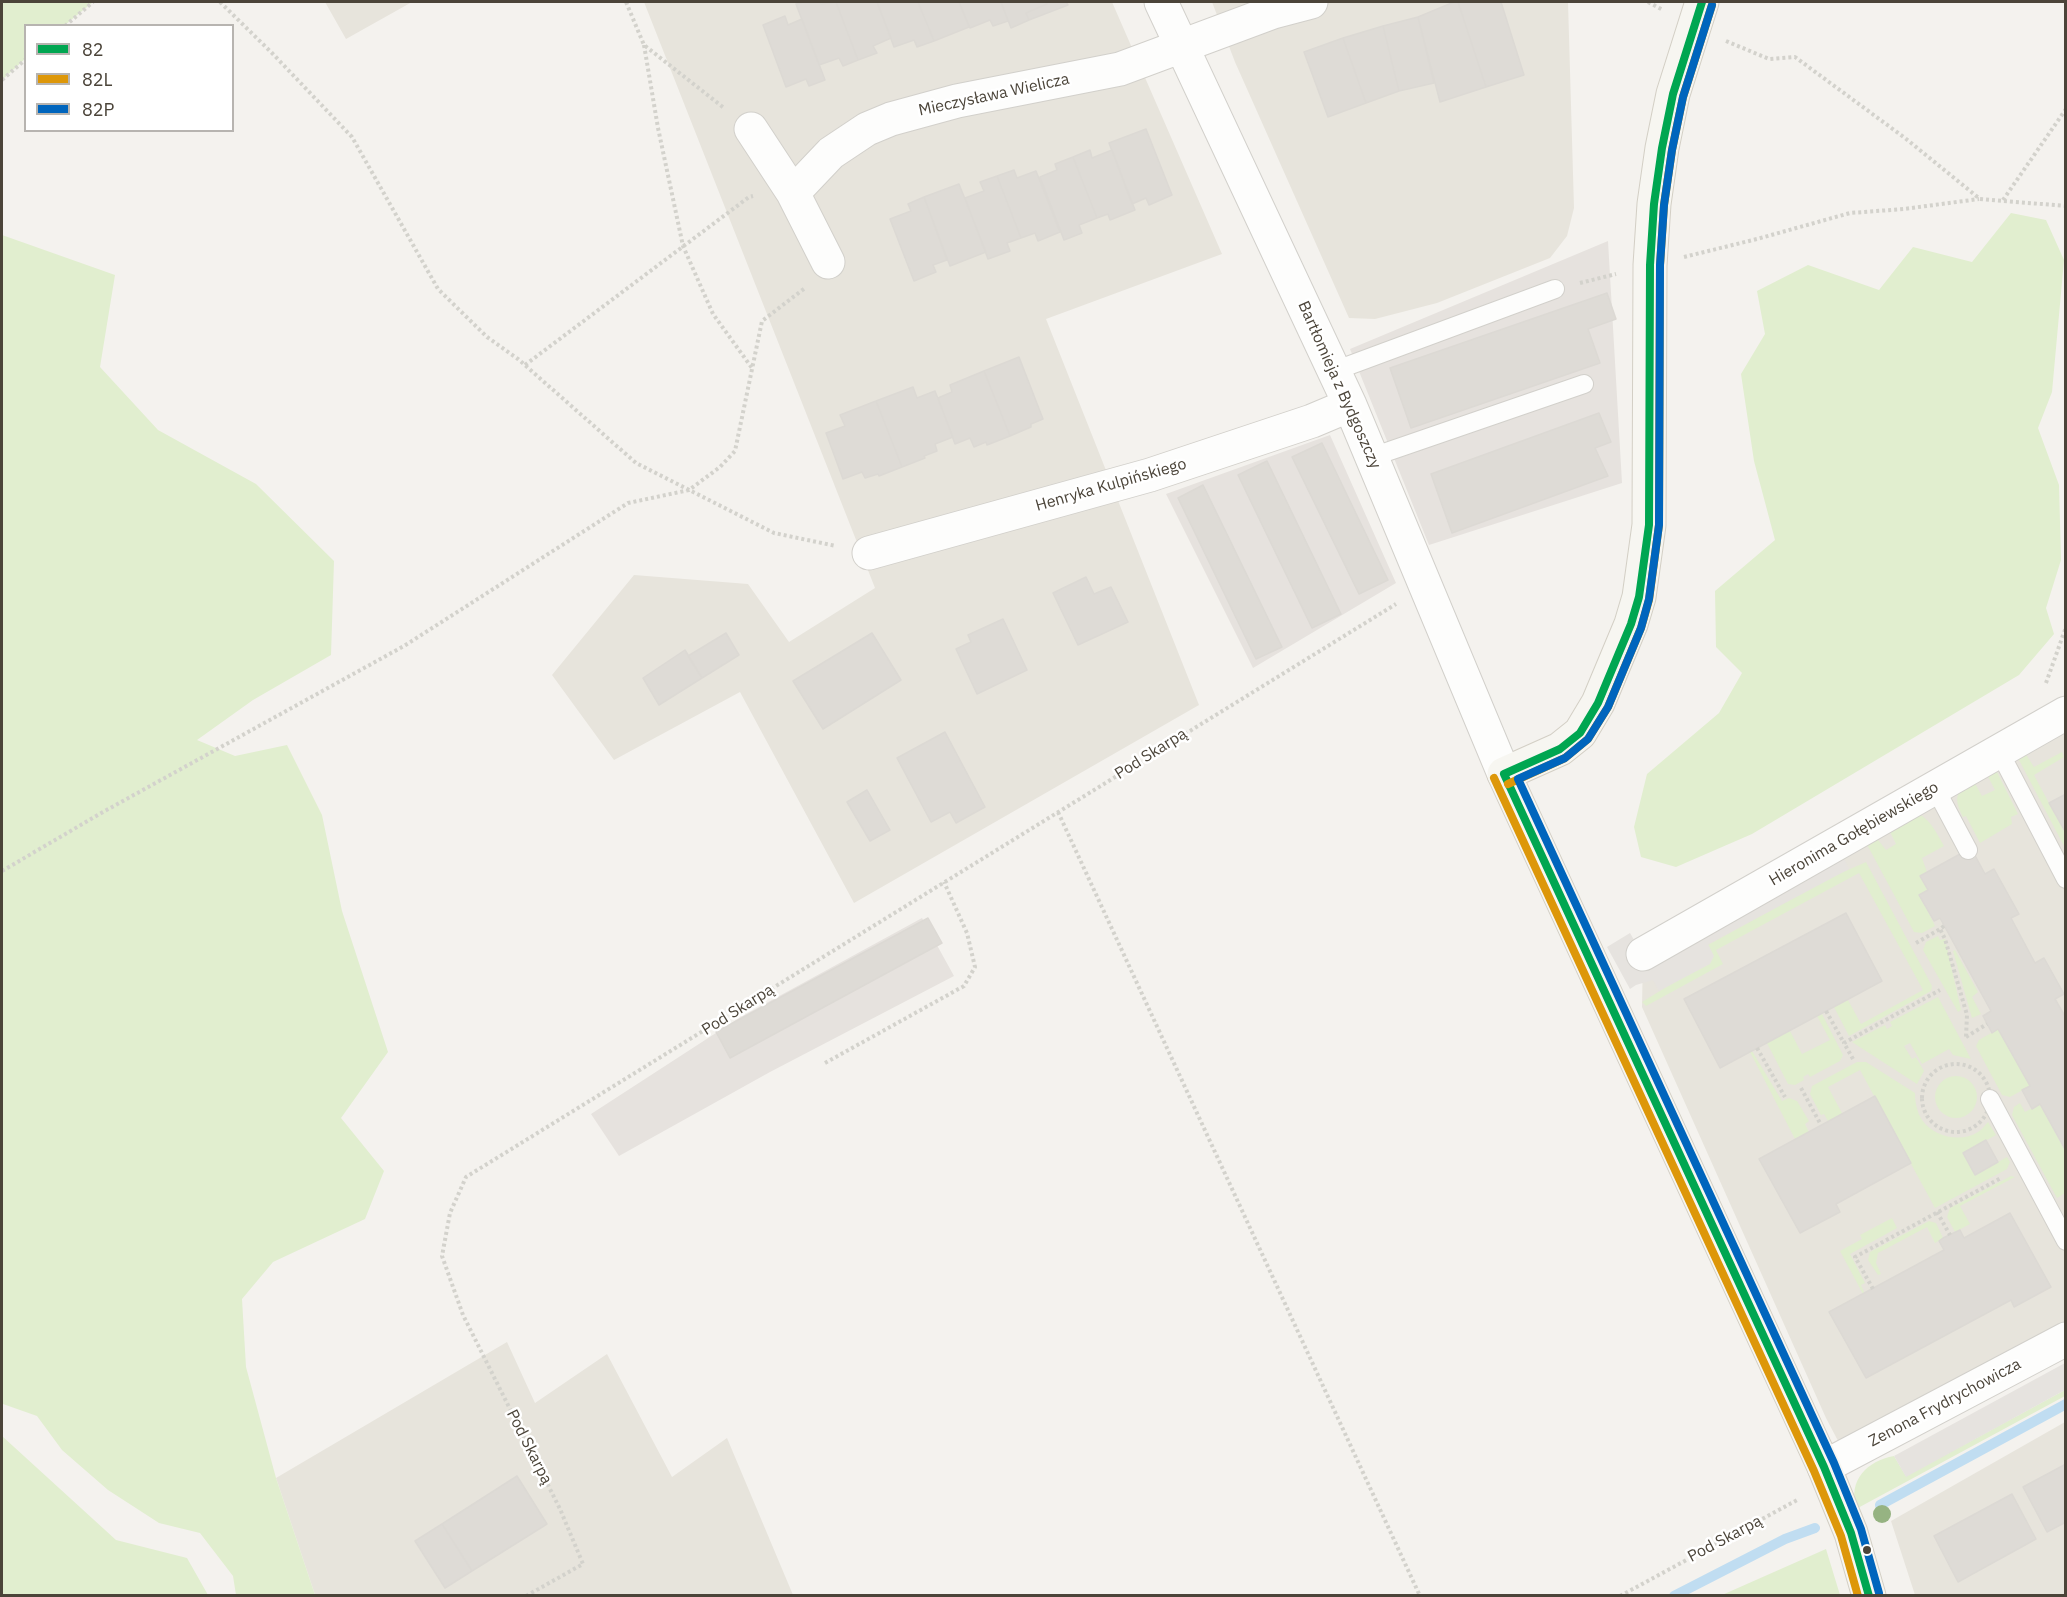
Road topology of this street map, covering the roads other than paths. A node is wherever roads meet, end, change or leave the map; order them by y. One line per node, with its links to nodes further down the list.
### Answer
1 (1161, 2): 4 (street, Bartłomieja z Bydgoszczy)
2 (1311, 2): 4 (street, Mieczysława Wielicza)
3 (1697, 15): 16 (street)
4 (1181, 45): 6 (street, Mieczysława Wielicza); 9 (street, Bartłomieja z Bydgoszczy)
5 (751, 129): 6 (street)
6 (793, 193): 7 (street)
7 (828, 262)
8 (1555, 289): 9 (lane)
9 (1334, 371): 11 (street, Bartłomieja z Bydgoszczy)
10 (1584, 384): 12 (lane)
11 (1350, 405): 12 (street, Bartłomieja z Bydgoszczy); 13 (street, Henryka Kulpińskiego)
12 (1372, 457): 16 (street, Bartłomieja z Bydgoszczy)
13 (869, 553)
14 (2054, 719): 15 (street, Hieronima Gołębiewskiego)
15 (2000, 751): 17 (street, Hieronima Gołębiewskiego); 19 (lane)
16 (1504, 774): 24 (street)
17 (1935, 788): 18 (lane); 20 (street, Hieronima Gołębiewskiego)
18 (1968, 850)
19 (2066, 879)
20 (1643, 954)
21 (1990, 1099): 22 (lane)
22 (2066, 1241)
23 (2066, 1339): 24 (street, Zenona Frydrychowicza)
24 (1828, 1475): 25 (street)
25 (1869, 1596)

